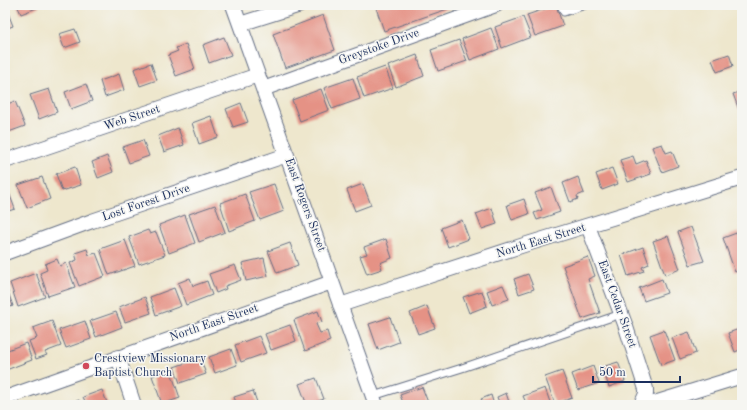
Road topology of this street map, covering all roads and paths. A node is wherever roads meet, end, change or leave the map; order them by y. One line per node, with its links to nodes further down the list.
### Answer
1 (233, 5): 6 (street, East Rogers Street)
2 (300, 5): 6 (street)
3 (496, 5): 8 (street, Greystoke Drive)
4 (561, 5): 5 (lane)
5 (585, 5)
6 (240, 24): 7 (street, East Rogers Street)
7 (258, 75): 8 (street, East Rogers Street); 10 (street, Web Street)
8 (263, 89): 9 (street, East Rogers Street)
9 (287, 155): 13 (street, Lost Forest Drive); 14 (street, East Rogers Street)
10 (5, 161)
11 (742, 178): 12 (street, North East Street)
12 (588, 226): 15 (street, North East Street); 16 (street, East Cedar Street)
13 (5, 253)
14 (332, 282): 15 (street, East Rogers Street); 17 (street, North East Street)
15 (340, 305): 20 (street, East Rogers Street)
16 (621, 314): 20 (lane); 22 (street, East Cedar Street)
17 (118, 357): 19 (street, North East Street); 21 (street)
18 (742, 376): 23 (street)
19 (5, 398)
20 (375, 400)
21 (134, 405)
22 (641, 405)
23 (648, 405)

